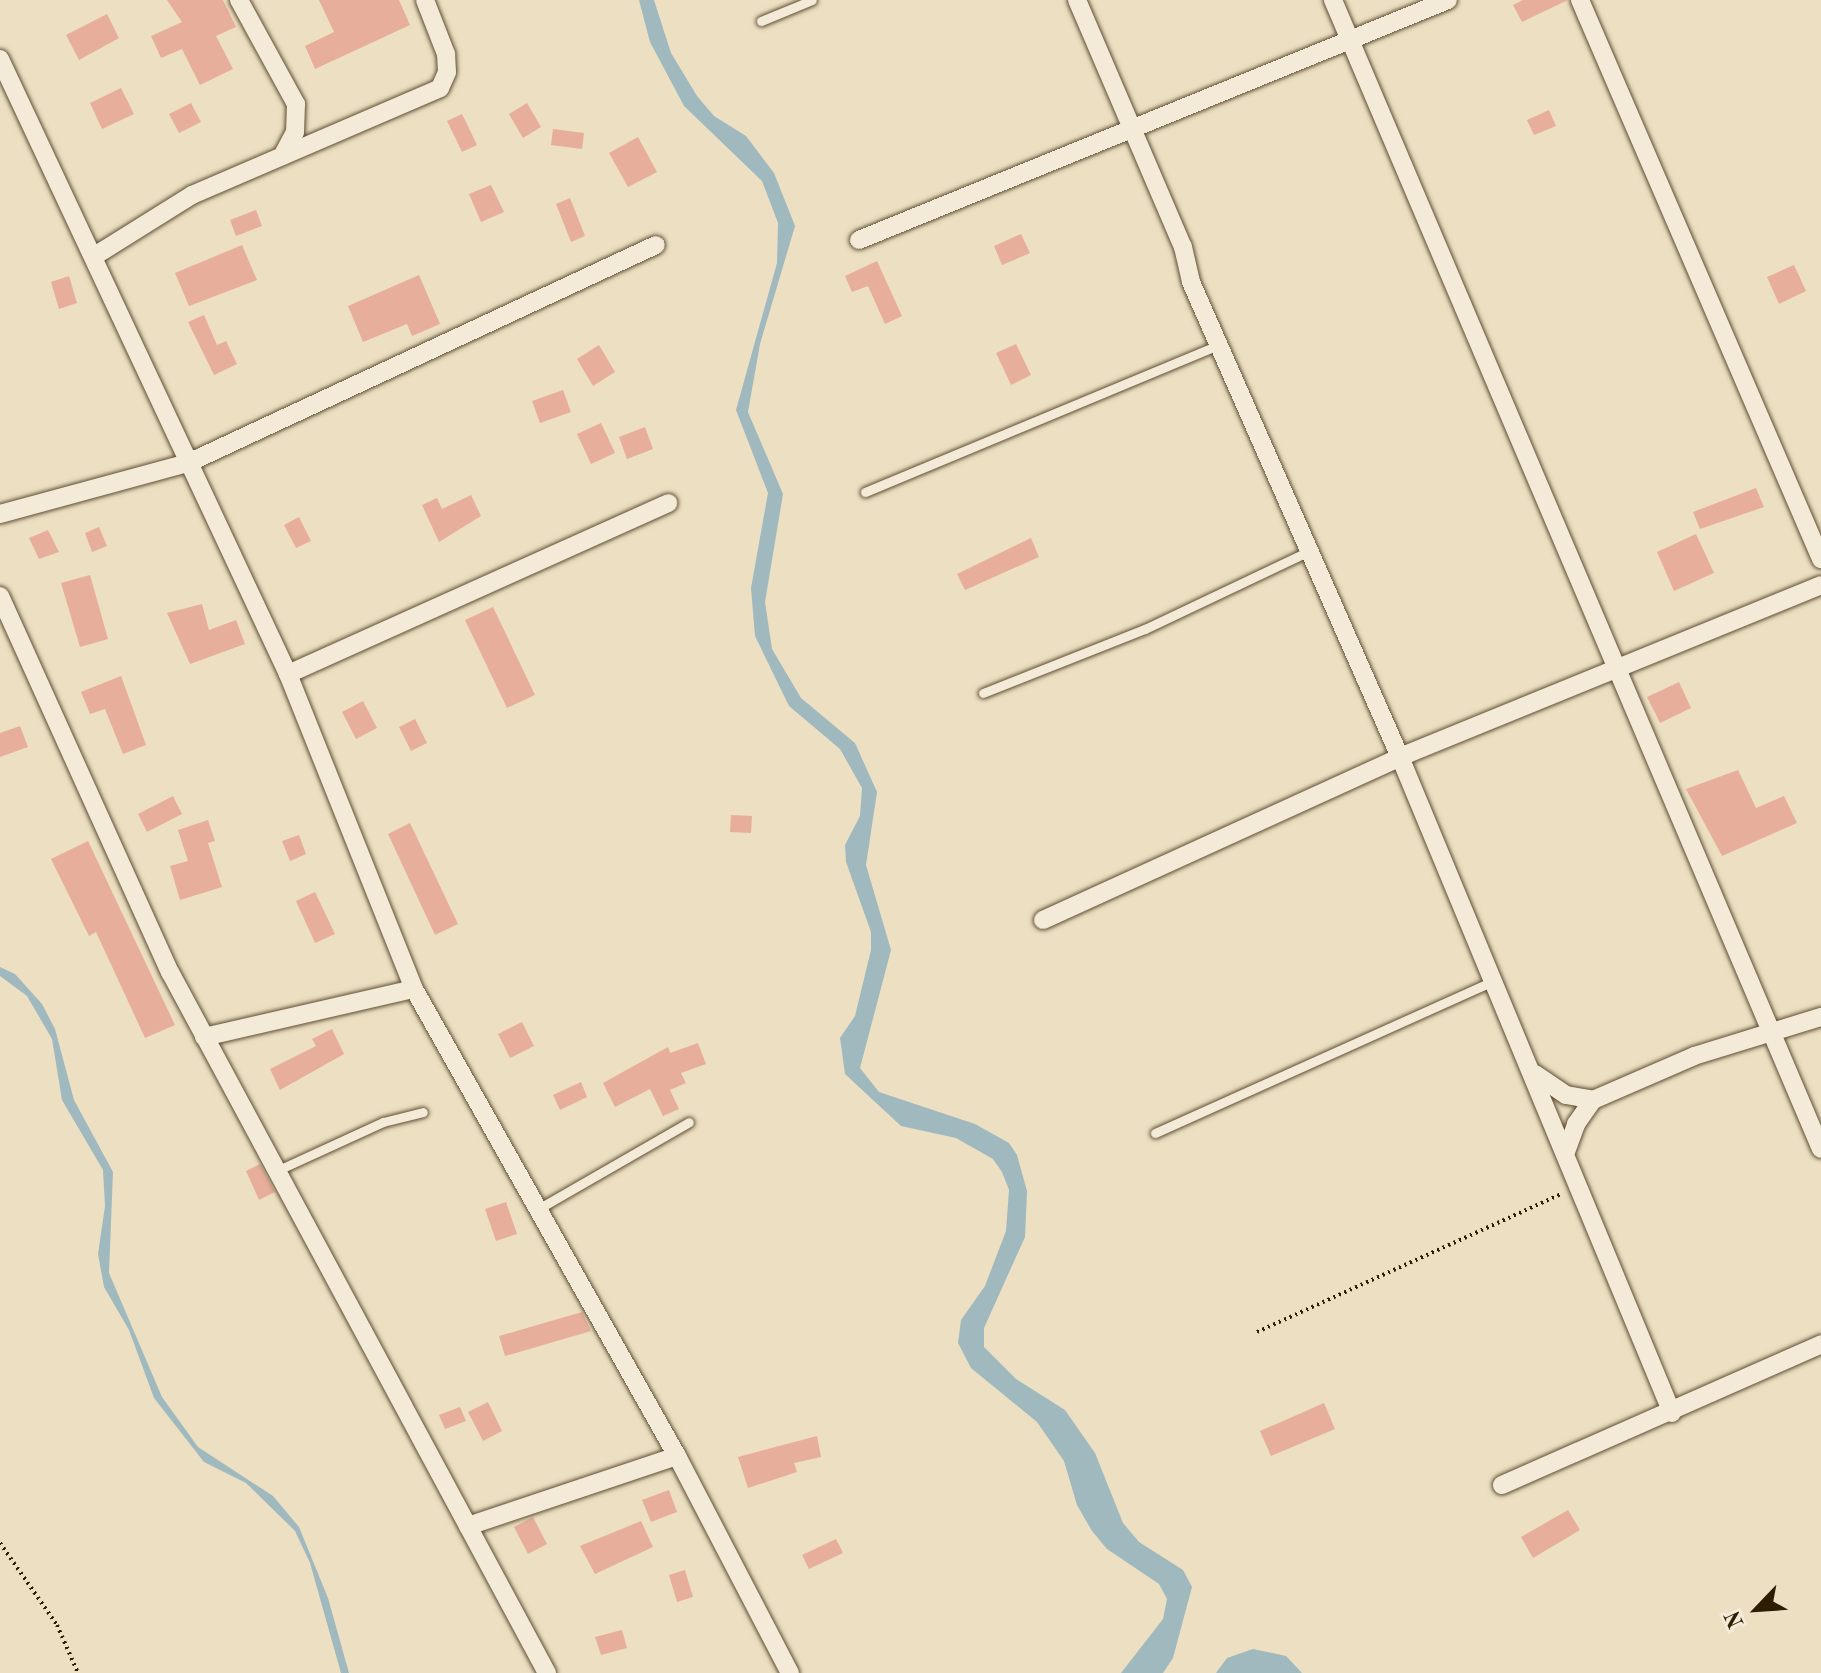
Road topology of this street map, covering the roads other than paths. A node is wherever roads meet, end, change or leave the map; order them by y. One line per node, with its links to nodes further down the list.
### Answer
1 (239, 0): 12 (street)
2 (425, 0): 12 (street)
3 (812, 0): 8 (lane)
4 (1077, 0): 11 (street)
5 (1333, 0): 9 (street)
6 (1448, 0): 9 (street)
7 (1580, 0): 22 (street)
8 (761, 21)
9 (1350, 40): 11 (street); 25 (street)
10 (0, 59): 15 (street)
11 (1132, 127): 13 (street); 16 (street)
12 (282, 156): 15 (street)
13 (859, 240)
14 (656, 245): 17 (street)
15 (96, 255): 17 (street)
16 (1221, 343): 18 (lane); 21 (street)
17 (188, 463): 20 (street); 26 (street)
18 (865, 492)
19 (668, 503): 26 (street)
20 (0, 514)
21 (1311, 550): 27 (lane); 28 (street)
22 (1821, 559)
23 (1821, 585): 25 (street)
24 (0, 596): 34 (street)
25 (1617, 667): 28 (street); 33 (street)
26 (288, 674): 31 (street)
27 (983, 693)
28 (1400, 757): 29 (street); 30 (street)
29 (1043, 920)
30 (1494, 981): 35 (street); 39 (lane)
31 (414, 989): 34 (street); 43 (street)
32 (1821, 1017): 33 (street)
33 (1771, 1032): 36 (street); 40 (street)
34 (204, 1037): 42 (street)
35 (1532, 1071): 36 (street); 41 (street)
36 (1593, 1100): 41 (street)
37 (423, 1112): 42 (lane)
38 (689, 1122): 43 (lane)
39 (1155, 1133)
40 (1821, 1149)
41 (1566, 1152): 45 (street)
42 (276, 1171): 48 (street)
43 (535, 1211): 46 (street)
44 (1821, 1344): 45 (street)
45 (1672, 1413): 47 (street)
46 (677, 1456): 48 (street); 50 (street)
47 (1502, 1485)
48 (468, 1526): 49 (street)
49 (547, 1673)
50 (790, 1673)

